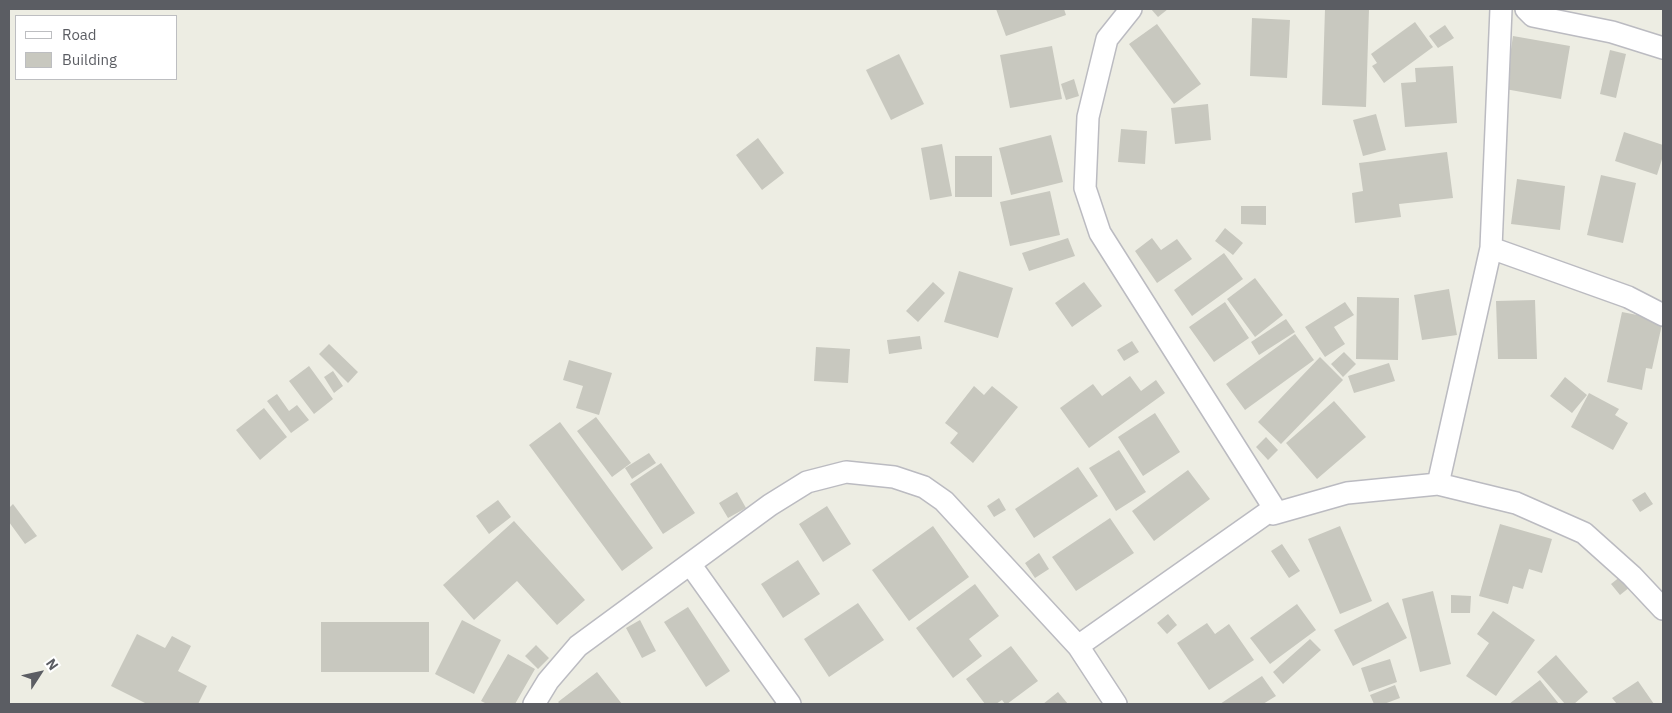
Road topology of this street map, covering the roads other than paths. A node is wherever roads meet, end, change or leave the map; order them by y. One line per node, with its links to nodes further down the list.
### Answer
1 (1131, 9): 8 (street)
2 (1501, 9): 5 (street)
3 (1526, 9): 4 (street)
4 (1663, 48)
5 (1491, 248): 6 (street); 7 (street)
6 (1663, 315)
7 (1438, 484): 8 (street); 10 (street)
8 (1274, 508): 11 (street)
9 (690, 564): 11 (street); 12 (street); 13 (street)
10 (1663, 609)
11 (1078, 646): 14 (street)
12 (534, 704)
13 (790, 704)
14 (1116, 704)

